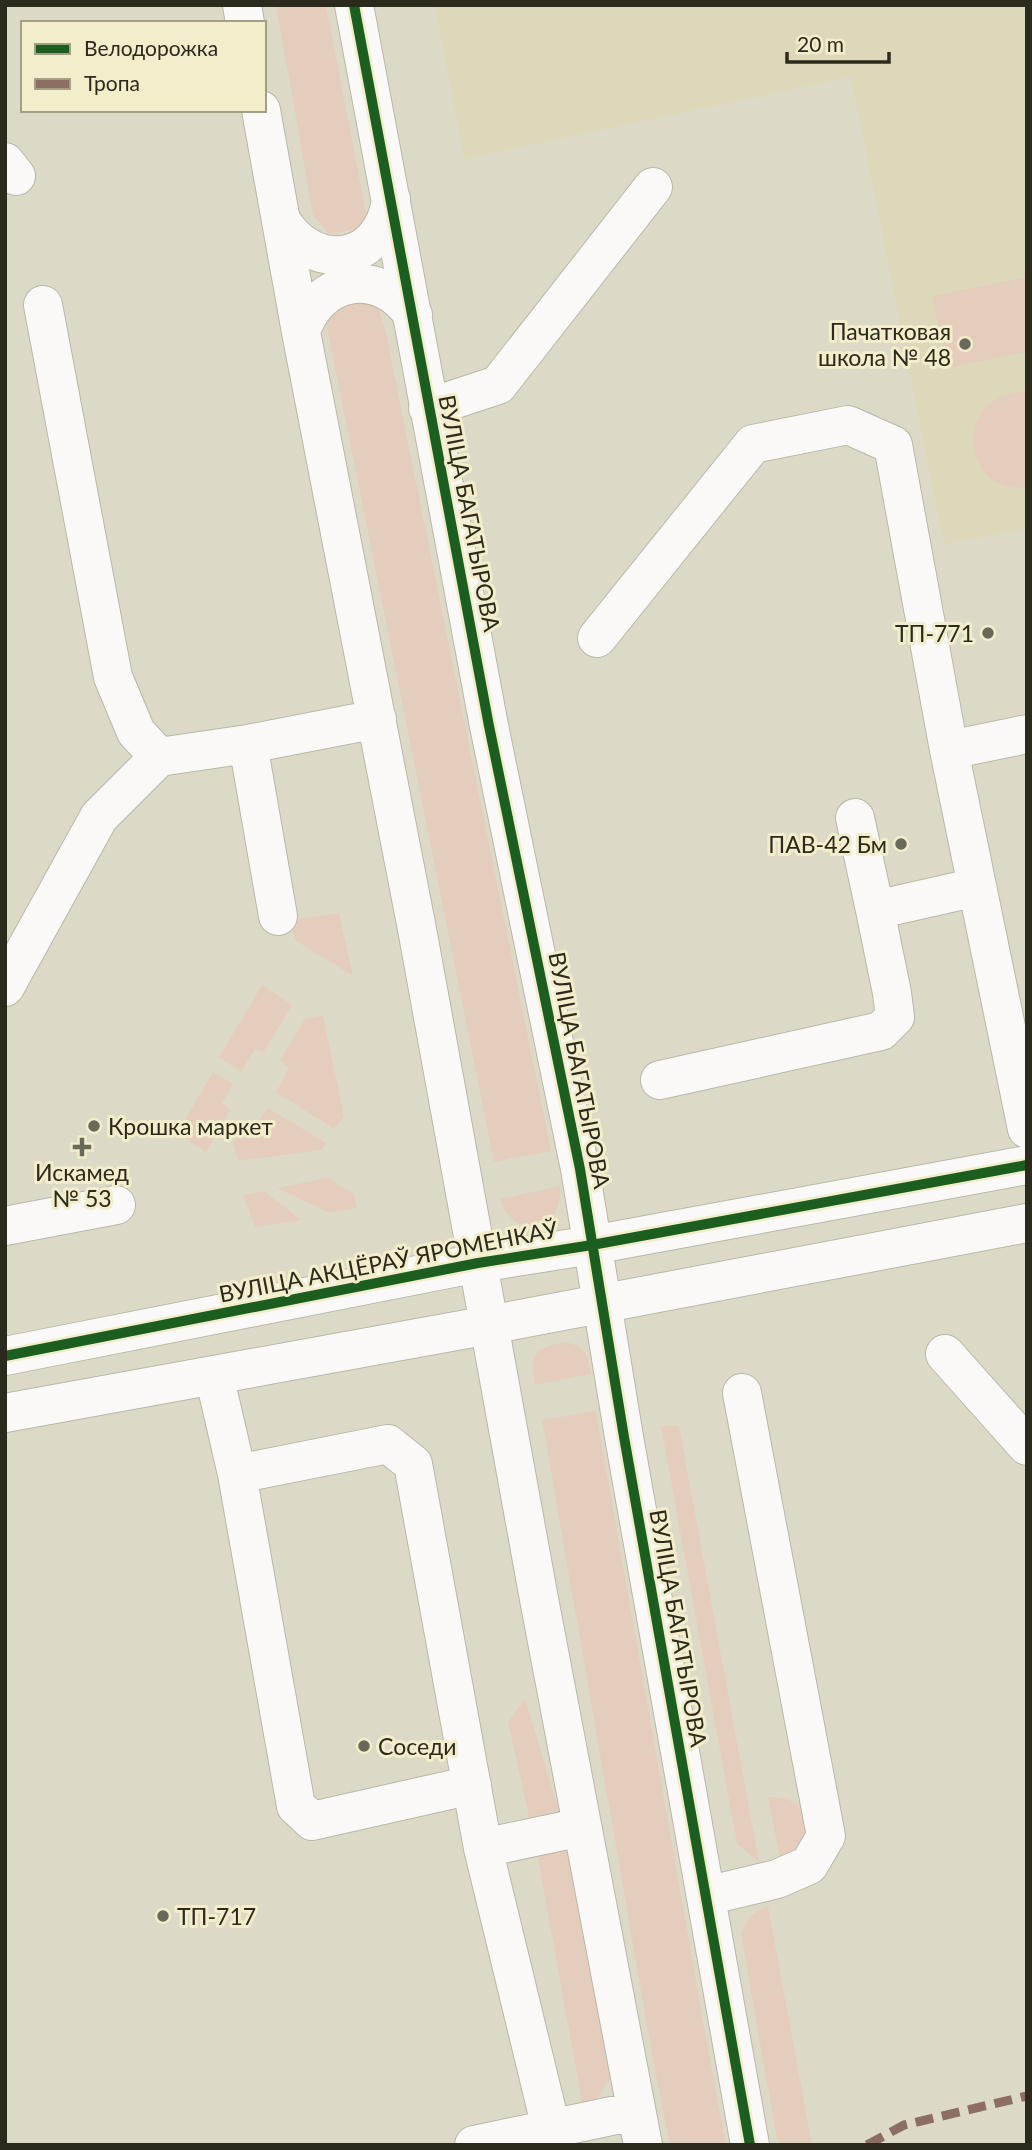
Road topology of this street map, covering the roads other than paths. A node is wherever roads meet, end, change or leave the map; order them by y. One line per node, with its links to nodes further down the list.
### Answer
1 (381, 5): 2 (street)
2 (358, 22): 5 (street, ВУЛІЦА БАГАТЫРОВА)
3 (261, 112): 6 (street)
4 (653, 187): 10 (street)
5 (391, 199): 6 (street); 8 (street, ВУЛІЦА БАГАТЫРОВА)
6 (281, 220): 9 (street)
7 (43, 304): 16 (street)
8 (413, 315): 9 (street); 10 (street, ВУЛІЦА БАГАТЫРОВА)
9 (301, 332): 12 (street)
10 (428, 408): 28 (street, ВУЛІЦА БАГАТЫРОВА)
11 (597, 638): 15 (street)
12 (377, 719): 14 (street); 29 (street)
13 (1027, 734): 15 (street)
14 (248, 744): 16 (street); 20 (street)
15 (949, 750): 18 (street)
16 (159, 757): 21 (street)
17 (855, 818): 19 (street)
18 (977, 887): 19 (street); 23 (street)
19 (875, 910): 22 (street)
20 (278, 916)
21 (5, 987)
22 (660, 1080)
23 (1027, 1129)
24 (1027, 1165): 28 (street, ВУЛІЦА АКЦЁРАЎ ЯРОМЕНКАЎ)
25 (116, 1205): 27 (street)
26 (1027, 1223): 30 (street)
27 (5, 1226)
28 (592, 1245): 29 (street, ВУЛІЦА АКЦЁРАЎ ЯРОМЕНКАЎ); 30 (street, ВУЛІЦА БАГАТЫРОВА)
29 (478, 1263): 31 (street); 33 (street, ВУЛІЦА АКЦЁРАЎ ЯРОМЕНКАЎ)
30 (602, 1303): 31 (street); 42 (street, ВУЛІЦА БАГАТЫРОВА)
31 (489, 1325): 34 (street); 40 (street)
32 (945, 1354): 37 (street)
33 (5, 1356)
34 (215, 1375): 36 (street); 38 (street)
35 (742, 1393): 42 (street)
36 (5, 1413)
37 (1027, 1446)
38 (237, 1474): 39 (street); 39 (street)
39 (472, 1785): 41 (street)
40 (582, 1827): 41 (street); 44 (street)
41 (483, 1848): 43 (street)
42 (706, 1896): 46 (street, ВУЛІЦА БАГАТЫРОВА)
43 (551, 2128): 44 (street); 45 (street)
44 (639, 2128)
45 (474, 2145)
46 (750, 2145)

